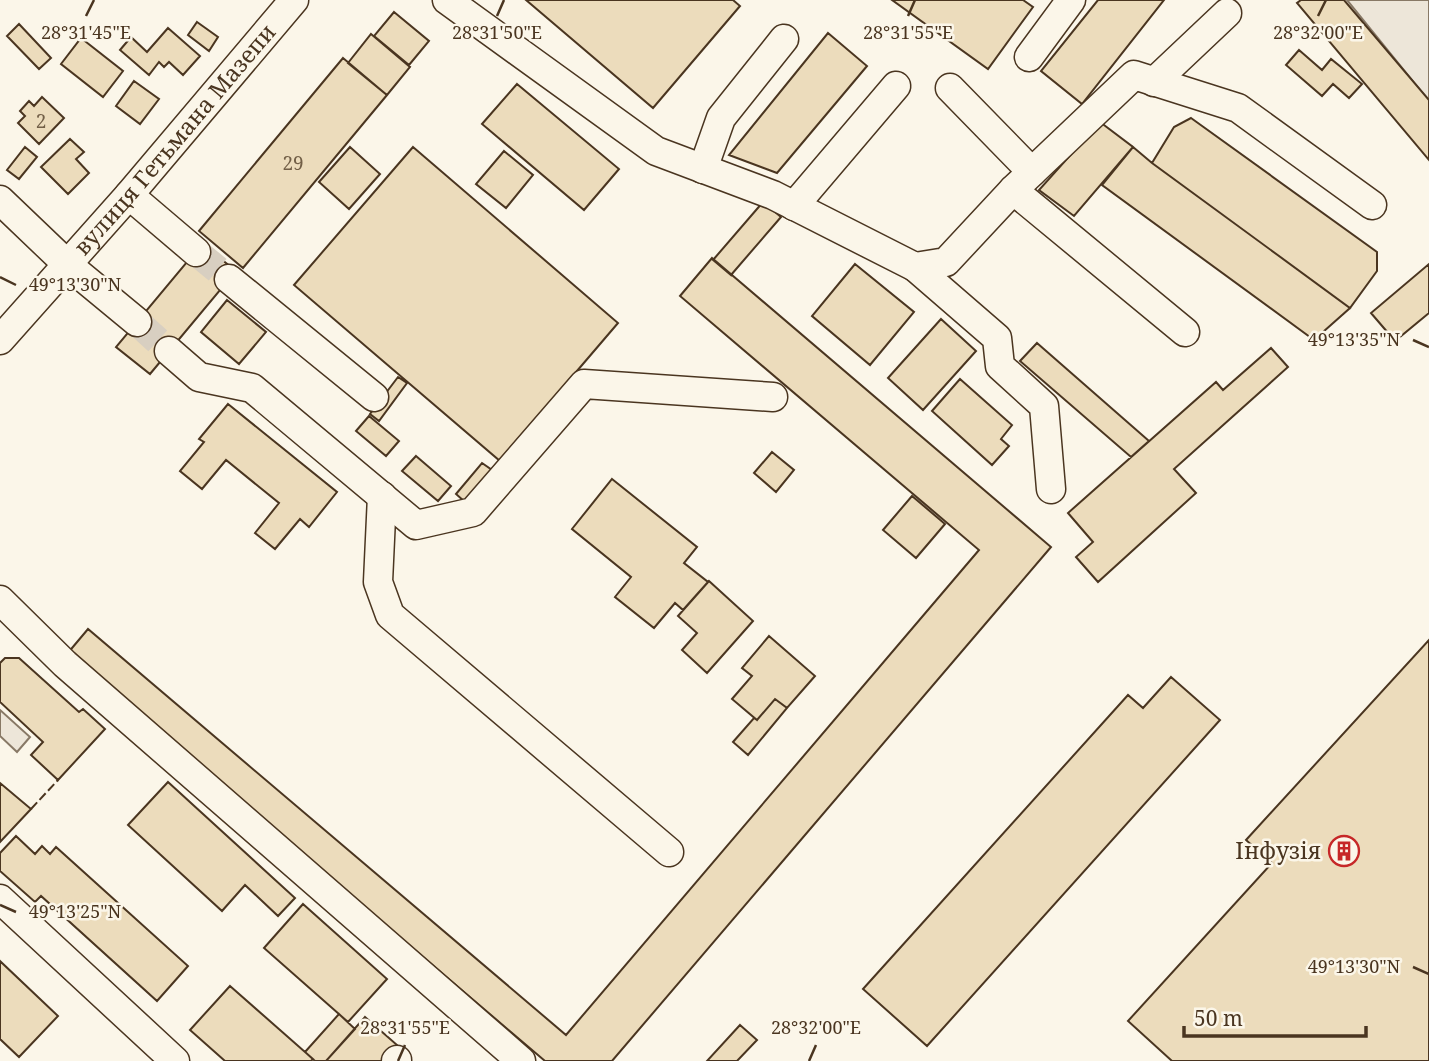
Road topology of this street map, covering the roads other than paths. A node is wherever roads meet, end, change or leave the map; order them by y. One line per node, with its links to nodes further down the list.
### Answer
1 (294, 0): 12 (street, вулиця Гетьмана Мазепи)
2 (447, 0): 10 (street)
3 (1070, 0): 6 (street)
4 (1227, 13): 7 (street)
5 (785, 39): 10 (street)
6 (1029, 57)
7 (1154, 82): 11 (street); 14 (street)
8 (895, 86): 15 (street)
9 (950, 88): 11 (street)
10 (704, 169): 15 (street)
11 (1023, 181): 18 (street); 21 (street)
12 (129, 195): 16 (street); 17 (street, вулиця Гетьмана Мазепи)
13 (0, 200): 17 (street)
14 (1372, 205)
15 (794, 206): 18 (street)
16 (196, 252)
17 (68, 265): 20 (street); 22 (street, вулиця Гетьмана Мазепи)
18 (915, 267): 26 (street)
19 (229, 279): 24 (street)
20 (137, 323)
21 (1185, 332)
22 (0, 340)
23 (169, 351): 27 (street)
24 (374, 397)
25 (773, 397): 27 (street)
26 (1051, 489)
27 (382, 496): 29 (street)
28 (0, 600): 32 (street)
29 (669, 852)
30 (0, 899): 31 (street)
31 (174, 1061)
32 (521, 1061)

